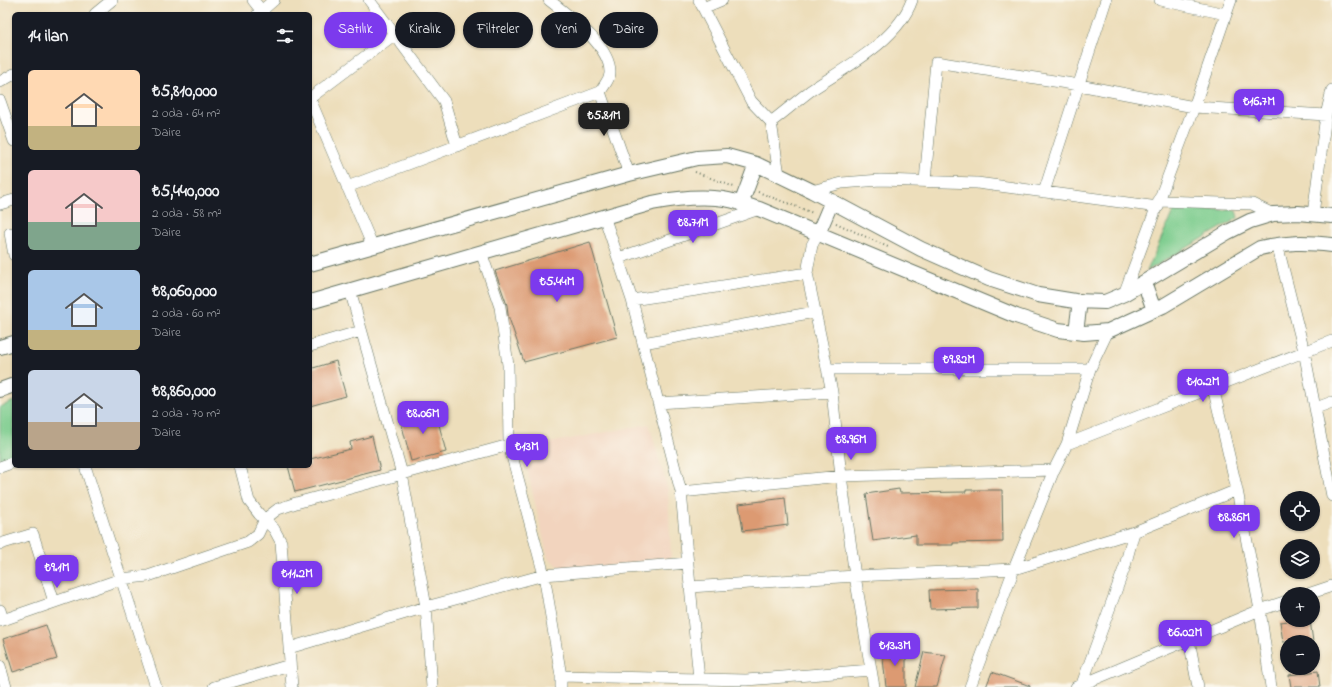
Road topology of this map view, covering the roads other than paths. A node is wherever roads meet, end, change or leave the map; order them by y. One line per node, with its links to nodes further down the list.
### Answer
1 (112, 0): 12 (street)
2 (253, 0): 13 (street)
3 (274, 0): 14 (street)
4 (369, 0): 16 (street)
5 (549, 0): 22 (street)
6 (722, 0): 11 (street)
7 (912, 0): 28 (street)
8 (1106, 0): 20 (street)
9 (1160, 0): 15 (street)
10 (1231, 0): 15 (street)
11 (701, 4): 28 (street)
12 (97, 12)
13 (260, 12)
14 (262, 12)
15 (1226, 14): 26 (street)
16 (395, 34): 23 (street)
17 (405, 48): 30 (street)
18 (12, 75): 19 (street)
19 (0, 82)
20 (1079, 84): 26 (street); 34 (street); 37 (street)
21 (1332, 90): 27 (street)
22 (600, 92): 30 (street); 32 (street)
23 (312, 96)
24 (0, 101): 29 (street)
25 (312, 103): 35 (street)
26 (1194, 107): 27 (street); 42 (street)
27 (1326, 115): 45 (street)
28 (771, 122): 33 (street)
29 (12, 135)
30 (457, 146): 35 (street)
31 (756, 164): 32 (main road); 33 (main road); 41 (main road)
32 (629, 174): 53 (main road)
33 (779, 175): 36 (main road)
34 (925, 181): 36 (street); 37 (street)
35 (347, 187): 53 (street)
36 (812, 191): 39 (main road)
37 (1044, 192): 42 (street)
38 (12, 201): 40 (street)
39 (832, 201): 49 (main road); 63 (main road)
40 (0, 204)
41 (741, 204): 43 (main road); 46 (main road)
42 (1159, 204): 44 (street); 60 (street)
43 (759, 209): 49 (main road); 55 (street)
44 (1273, 214): 45 (main road); 58 (main road)
45 (1313, 214): 47 (main road)
46 (604, 216): 54 (main road); 55 (street)
47 (1332, 216)
48 (10, 233): 50 (street)
49 (818, 234): 57 (street); 68 (main road)
50 (12, 244)
51 (1277, 244): 52 (main road); 64 (main road); 74 (street)
52 (1332, 245)
53 (373, 247): 56 (main road)
54 (481, 252): 59 (main road); 85 (street)
55 (619, 258): 61 (street)
56 (312, 263)
57 (808, 273): 61 (street); 65 (street)
58 (1144, 282): 60 (main road); 64 (main road)
59 (350, 290): 62 (main road); 66 (street)
60 (1124, 294): 63 (main road)
61 (632, 300): 70 (street)
62 (312, 301)
63 (1080, 301): 68 (main road)
64 (1154, 310): 67 (main road)
65 (815, 312): 70 (street); 75 (street)
66 (361, 330): 72 (street); 92 (street)
67 (1108, 330): 68 (main road); 76 (street)
68 (1076, 332)
69 (1332, 341): 74 (street)
70 (642, 343): 82 (street)
71 (12, 344): 73 (main road)
72 (312, 345)
73 (0, 347)
74 (1304, 351): 78 (street); 83 (street)
75 (827, 369): 76 (street); 80 (street)
76 (1090, 369): 84 (street)
77 (12, 386): 79 (main road)
78 (1213, 387): 84 (street); 94 (street)
79 (0, 390)
80 (832, 392): 82 (street); 93 (street)
81 (1332, 402): 83 (street)
82 (658, 403): 95 (street)
83 (1316, 408): 86 (street)
84 (1067, 444): 91 (street)
85 (509, 445): 92 (street); 102 (street)
86 (1328, 454): 96 (street)
87 (12, 463): 88 (street)
88 (0, 467)
89 (86, 468): 104 (street)
90 (241, 468): 97 (street)
91 (1054, 470): 93 (street); 101 (street)
92 (402, 474): 97 (street); 110 (street)
93 (841, 476): 95 (street); 103 (street)
94 (1237, 490): 98 (street); 111 (street)
95 (681, 492): 100 (street)
96 (1332, 496)
97 (265, 519): 104 (street); 114 (street)
98 (1134, 532): 101 (street); 121 (street)
99 (0, 544): 108 (street)
100 (688, 563): 102 (street); 106 (street)
101 (1014, 570): 103 (street); 128 (street)
102 (544, 575): 110 (street); 119 (street)
103 (855, 576): 106 (street); 117 (street)
104 (121, 579): 108 (street); 123 (street)
105 (1332, 586): 107 (street)
106 (690, 587): 118 (street)
107 (1320, 590)
108 (54, 602): 112 (street)
109 (1280, 603): 111 (street)
110 (426, 607): 114 (street); 126 (street)
111 (1260, 610): 113 (street); 130 (street)
112 (1, 617)
113 (1189, 640): 121 (street); 129 (street)
114 (289, 648): 115 (street)
115 (290, 665): 124 (street); 125 (street)
116 (0, 666): 122 (street)
117 (871, 670): 120 (street); 127 (street)
118 (699, 679): 119 (street); 120 (street)
119 (561, 682)
120 (746, 684)
121 (1079, 686)
122 (6, 687)
123 (156, 687)
124 (214, 687)
125 (292, 687)
126 (432, 687)
127 (874, 687)
128 (970, 687)
129 (1198, 687)
130 (1271, 687)

